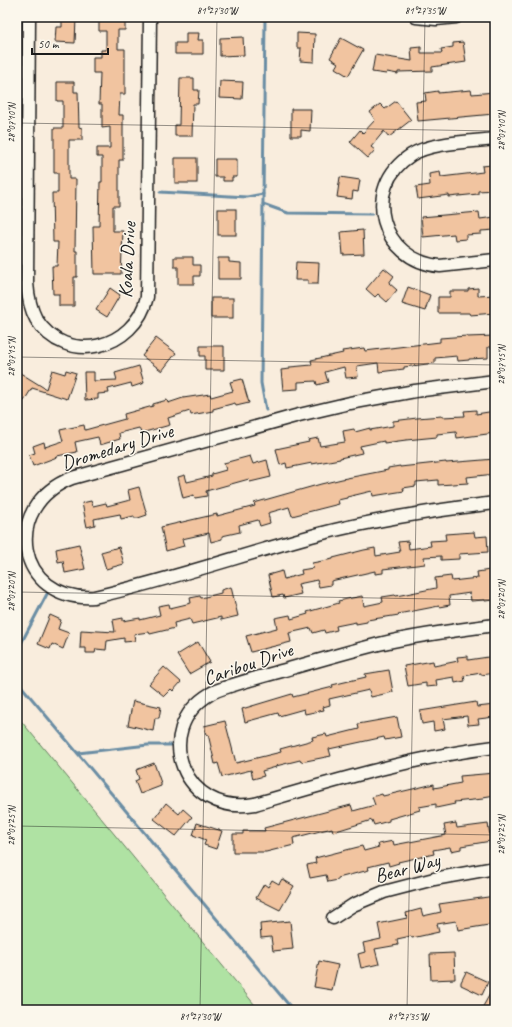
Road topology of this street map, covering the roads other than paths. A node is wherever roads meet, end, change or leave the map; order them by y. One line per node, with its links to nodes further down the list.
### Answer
1 (29, 17): 2 (street, Koala Drive)
2 (150, 17)
3 (416, 17): 4 (street)
4 (456, 17)
5 (495, 139): 6 (street)
6 (495, 260)
7 (495, 381): 8 (street, Dromedary Drive)
8 (495, 503)
9 (495, 625): 10 (street, Caribou Drive)
10 (495, 747)
11 (495, 868): 12 (street, Bear Way)
12 (332, 918)

